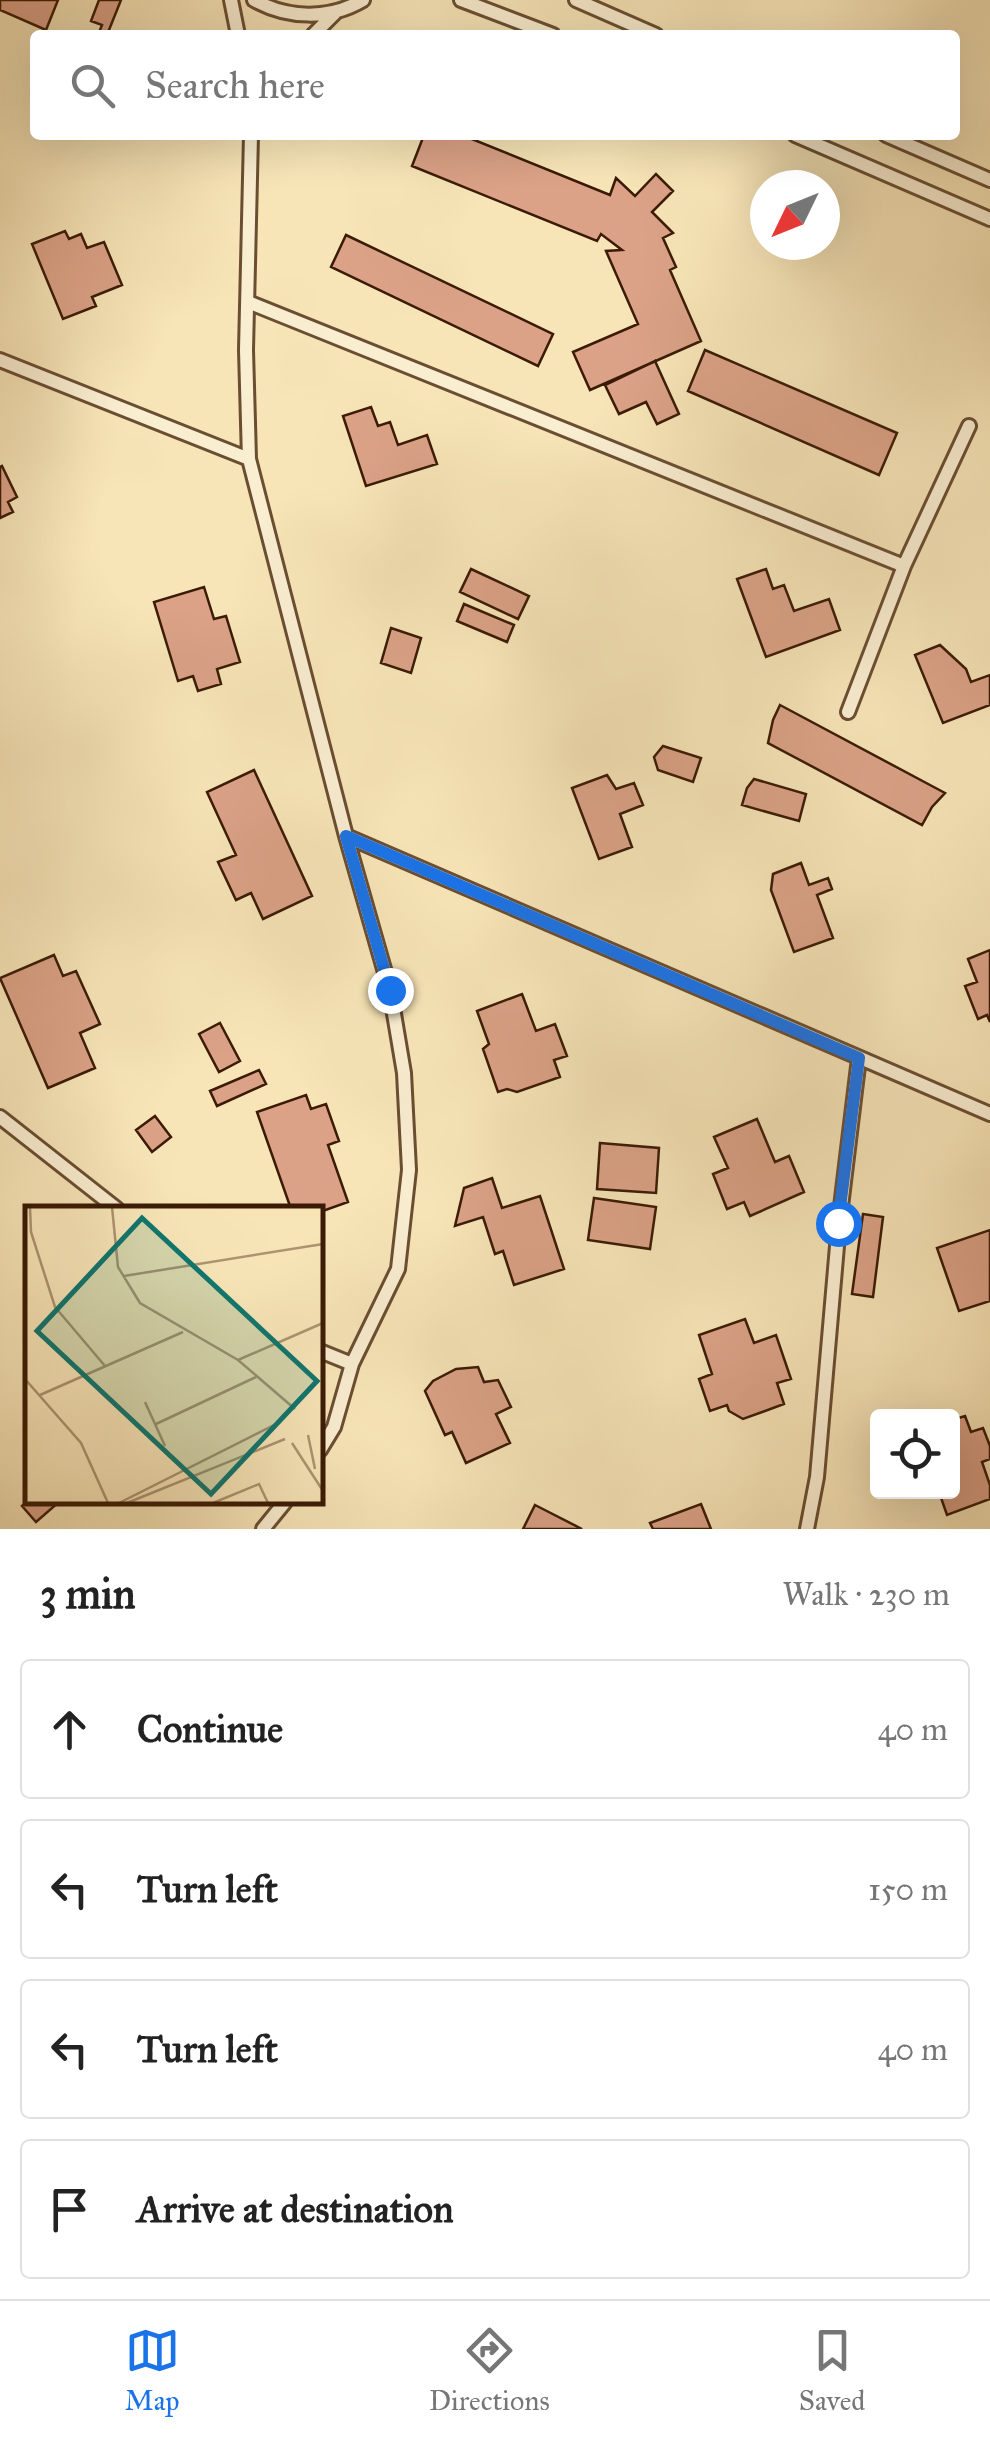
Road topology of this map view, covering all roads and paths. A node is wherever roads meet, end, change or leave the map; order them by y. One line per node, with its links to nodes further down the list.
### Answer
1 (232, 0): 7 (lane)
2 (254, 0): 6 (lane)
3 (363, 0): 6 (lane)
4 (461, 0): 9 (lane)
5 (576, 0): 10 (lane)
6 (334, 12): 8 (lane)
7 (237, 30)
8 (318, 30)
9 (541, 30)
10 (645, 30)
11 (251, 140): 16 (lane)
12 (807, 140): 15 (lane)
13 (898, 140): 14 (lane)
14 (990, 180)
15 (990, 219)
16 (248, 302): 19 (lane); 20 (lane)
17 (0, 360): 19 (lane)
18 (969, 426): 20 (lane)
19 (249, 459): 22 (lane)
20 (904, 566): 21 (lane)
21 (848, 712)
22 (346, 836): 23 (lane); 28 (lane)
23 (859, 1058): 24 (lane); 32 (lane)
24 (990, 1114)
25 (0, 1116): 26 (lane)
26 (113, 1206)
27 (322, 1351): 28 (lane)
28 (352, 1364): 29 (lane)
29 (322, 1447)
30 (283, 1504): 31 (lane)
31 (263, 1529)
32 (807, 1529)

